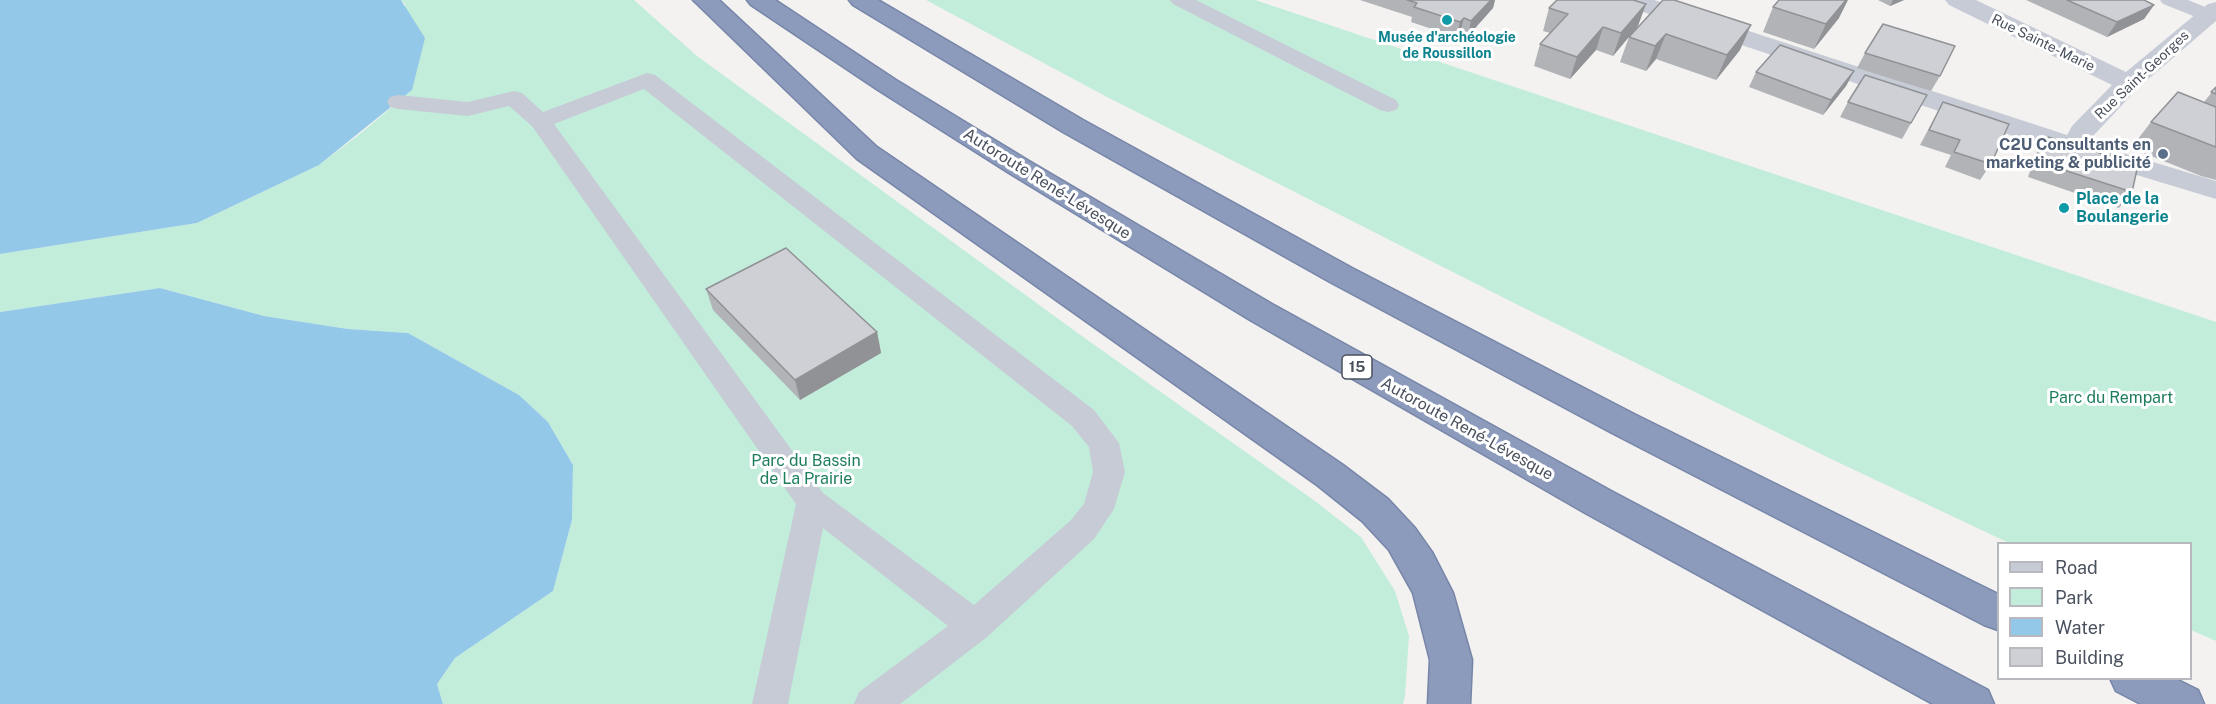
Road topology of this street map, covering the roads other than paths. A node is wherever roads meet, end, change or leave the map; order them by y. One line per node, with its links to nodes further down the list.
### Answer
1 (705, 0): 21 (highway)
2 (759, 0): 22 (highway, Autoroute René-Lévesque / 15)
3 (861, 0): 16 (highway)
4 (1630, 0): 13 (street)
5 (1957, 0): 9 (street, Rue Sainte-Marie)
6 (2170, 0): 8 (lane)
7 (1187, 1): 11 (lane)
8 (2212, 12): 9 (street, Rue Saint-Georges)
9 (2129, 83): 13 (street, Rue Saint-Georges)
10 (398, 102): 12 (lane)
11 (1388, 105)
12 (540, 121): 15 (lane); 17 (lane)
13 (2074, 147): 14 (street)
14 (2216, 190)
15 (812, 502): 17 (lane); 19 (lane)
16 (1997, 612)
17 (975, 626): 20 (lane)
18 (2135, 680): 23 (highway)
19 (770, 704)
20 (872, 704)
21 (1449, 704)
22 (1973, 704)
23 (2183, 704)

